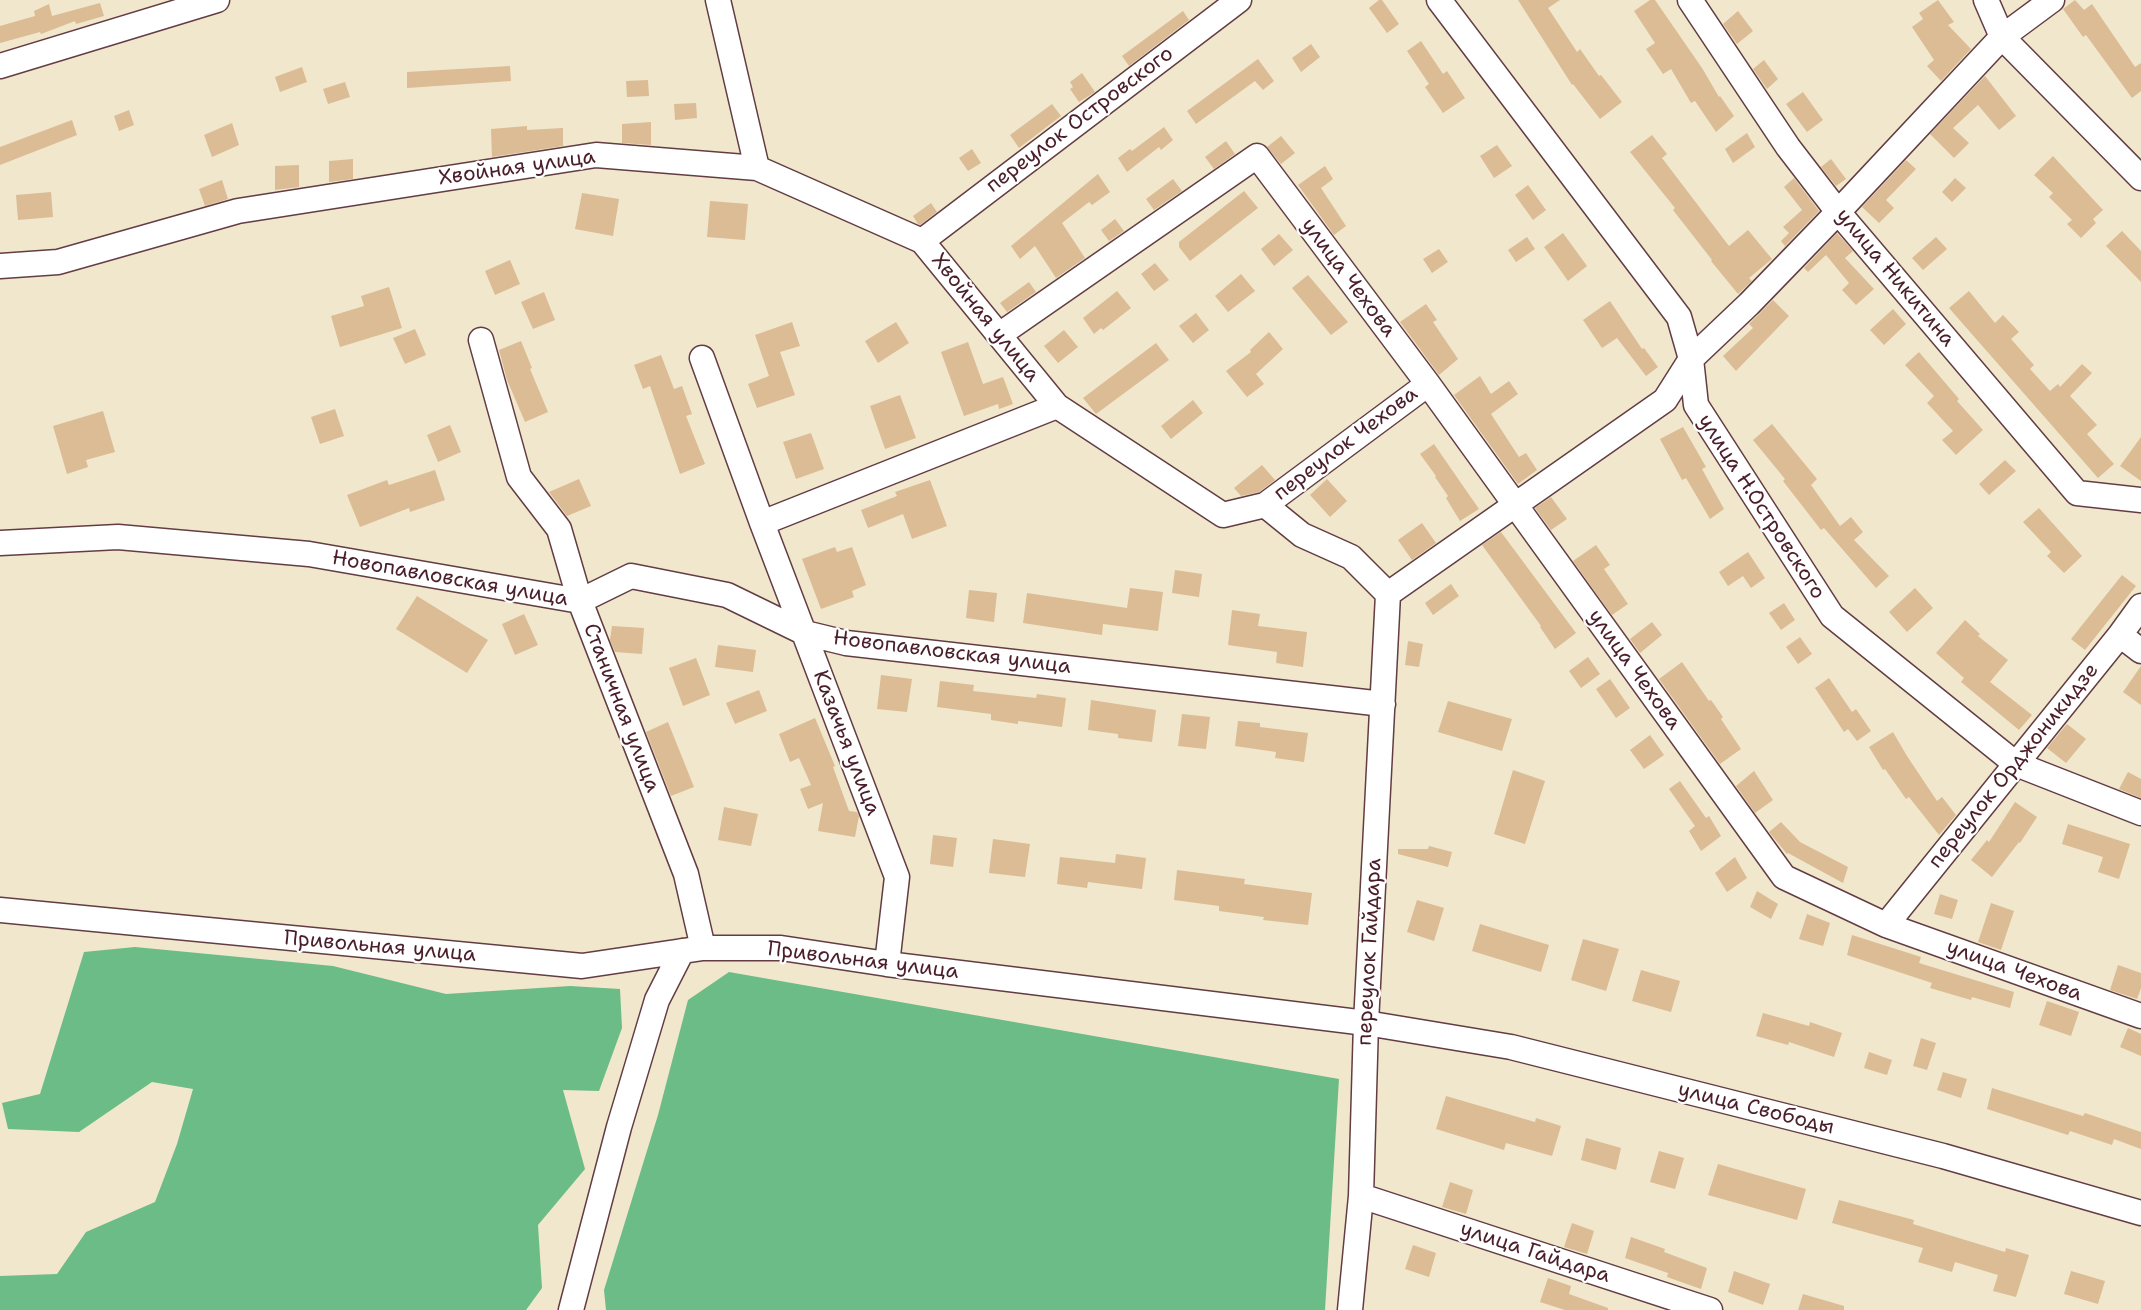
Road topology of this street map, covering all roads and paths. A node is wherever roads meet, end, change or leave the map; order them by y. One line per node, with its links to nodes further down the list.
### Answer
1 (217, 0): 9 (street)
2 (718, 0): 10 (street)
3 (1239, 0): 13 (street, переулок Островского)
4 (1439, 0): 18 (street, улица Н.Островского)
5 (1690, 0): 12 (street, улица Никитина)
6 (1986, 0): 8 (street)
7 (2052, 0): 8 (street)
8 (2002, 37): 11 (street); 12 (street)
9 (0, 66)
10 (757, 168): 13 (street, Хвойная улица); 14 (street, Хвойная улица)
11 (2141, 178)
12 (1838, 212): 18 (street); 21 (street, улица Никитина)
13 (922, 241): 15 (street, Хвойная улица)
14 (0, 266)
15 (999, 335): 19 (street, улица Чехова); 20 (street, Хвойная улица)
16 (481, 340): 27 (street, Станичная улица)
17 (702, 358): 24 (street, Казачья улица)
18 (1691, 359): 23 (street); 33 (street, улица Н.Островского)
19 (1428, 384): 22 (street, переулок Чехова); 23 (street, улица Чехова)
20 (1057, 406): 22 (street, Хвойная улица); 24 (street)
21 (2141, 500)
22 (1265, 505): 26 (street)
23 (1515, 506): 26 (street); 36 (street, улица Чехова)
24 (762, 523): 29 (street, Казачья улица)
25 (0, 543): 27 (street, Новопавловская улица)
26 (1388, 594): 32 (street, переулок Гайдара)
27 (580, 602): 29 (street, Новопавловская улица); 37 (street, Станичная улица)
28 (2141, 606): 30 (street, переулок Орджоникидзе)
29 (805, 633): 32 (street, Новопавловская улица); 38 (street, Казачья улица)
30 (2120, 635): 31 (street); 33 (street, переулок Орджоникидзе)
31 (2141, 651)
32 (1383, 704): 40 (street, переулок Гайдара)
33 (2016, 764): 34 (street, улица Н.Островского); 36 (street, переулок Орджоникидзе)
34 (2141, 813)
35 (0, 910): 37 (street, Привольная улица)
36 (1886, 925): 39 (street, улица Чехова)
37 (692, 950): 38 (street, Привольная улица); 43 (street)
38 (887, 964): 40 (street, Привольная улица)
39 (2141, 1016)
40 (1366, 1023): 41 (street, переулок Гайдара); 42 (street, улица Свободы)
41 (1361, 1196): 44 (street, переулок Гайдара); 45 (street, улица Гайдара)
42 (2141, 1213)
43 (571, 1310)
44 (1350, 1310)
45 (1710, 1310)

